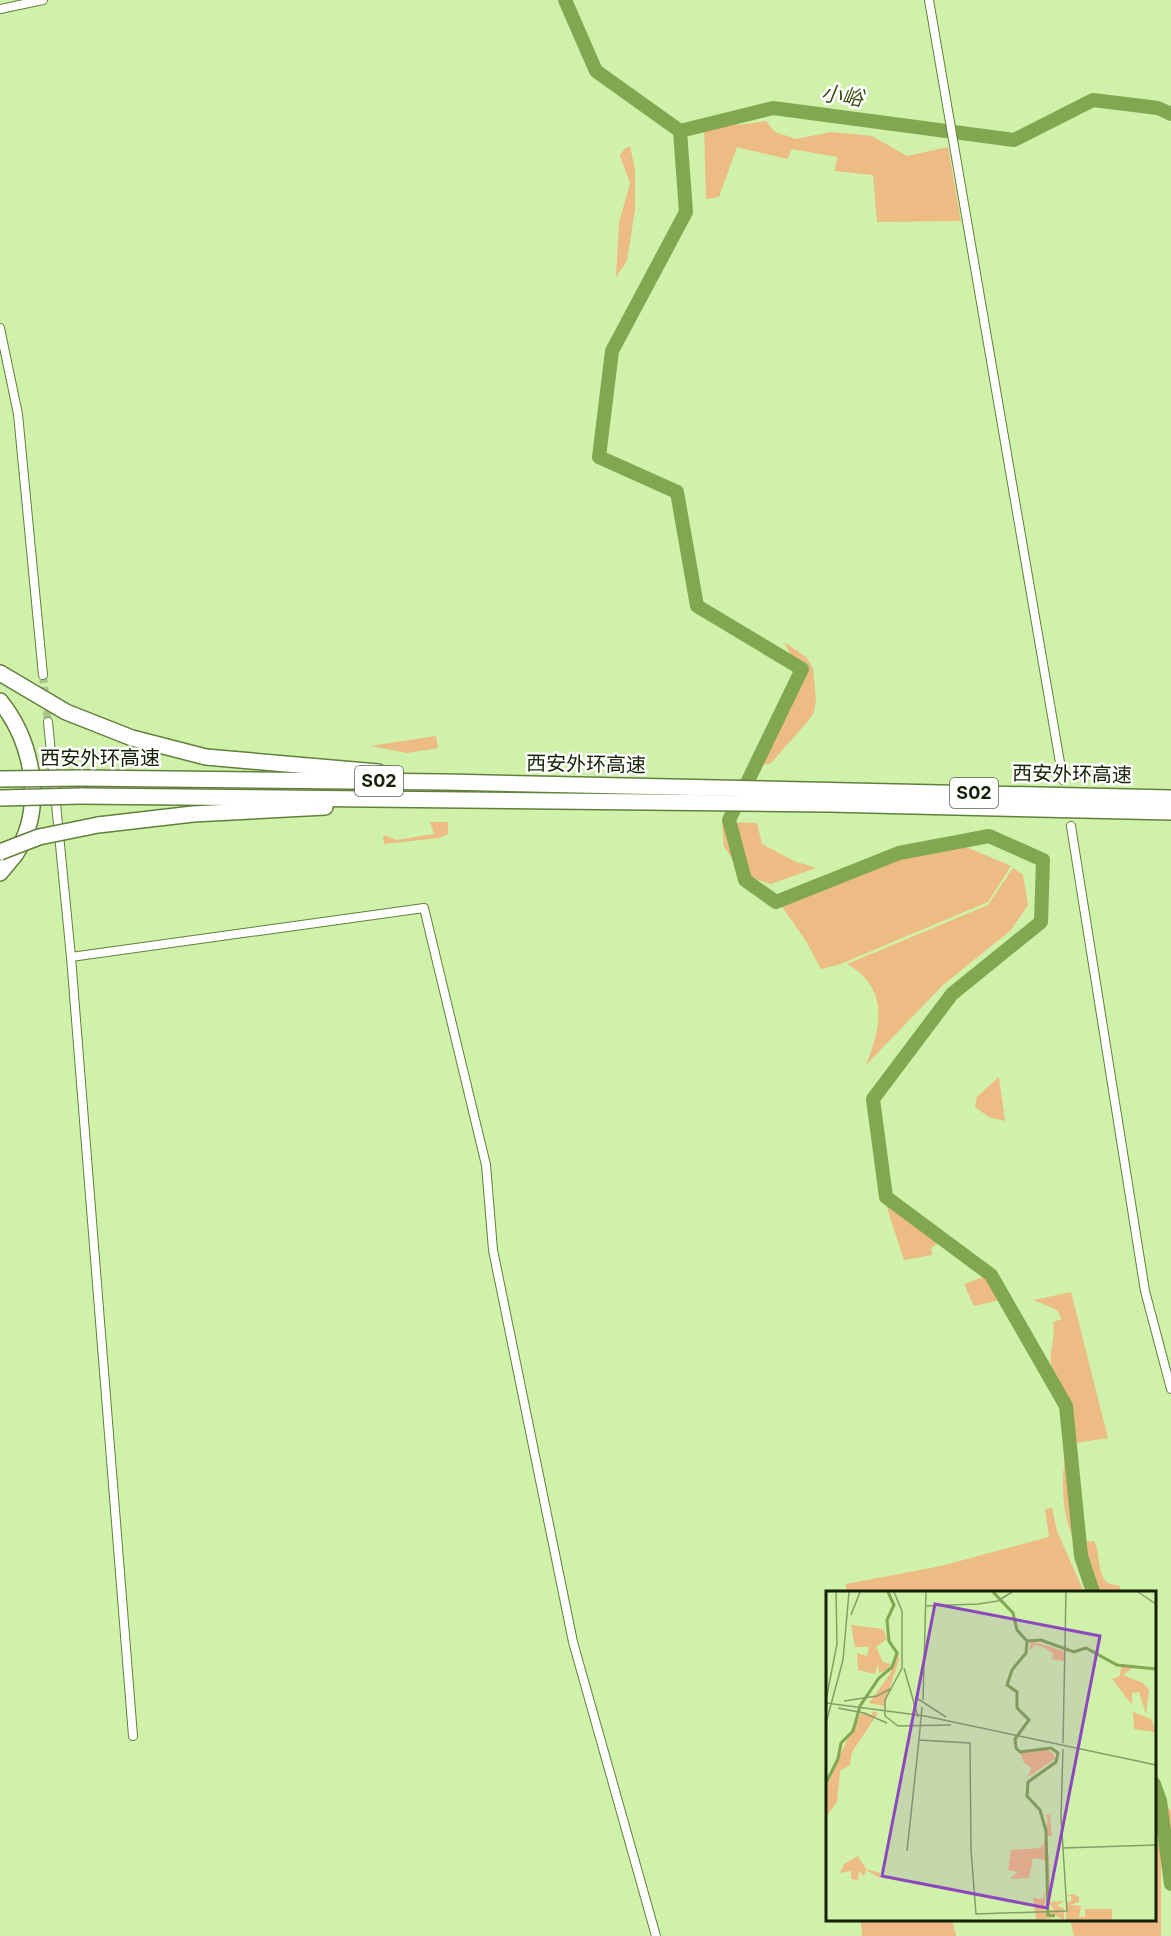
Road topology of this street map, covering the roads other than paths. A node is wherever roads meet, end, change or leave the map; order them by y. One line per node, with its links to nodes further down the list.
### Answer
1 (43, 0): 3 (street)
2 (929, 0): 10 (street)
3 (0, 9)
4 (0, 328): 6 (street)
5 (0, 673): 11 (highway)
6 (43, 675)
7 (0, 701): 20 (highway)
8 (48, 722): 21 (street)
9 (0, 779): 11 (highway, 西安外环高速 / S02, bridge)
10 (1063, 780)
11 (543, 784): 12 (highway, 西安外环高速 / S02)
12 (676, 794): 13 (highway, 西安外环高速 / S02); 16 (highway, 西安外环高速 / S02)
13 (777, 796): 15 (highway, 西安外环高速 / S02); 17 (highway, 西安外环高速 / S02)
14 (0, 798): 16 (highway, 西安外环高速 / S02, bridge)
15 (1171, 798)
16 (538, 800): 19 (highway, bridge)
17 (1171, 812)
18 (1071, 826): 22 (street)
19 (0, 852)
20 (0, 873)
21 (71, 957): 23 (street); 24 (street)
22 (1171, 1389)
23 (133, 1736)
24 (656, 1936)

